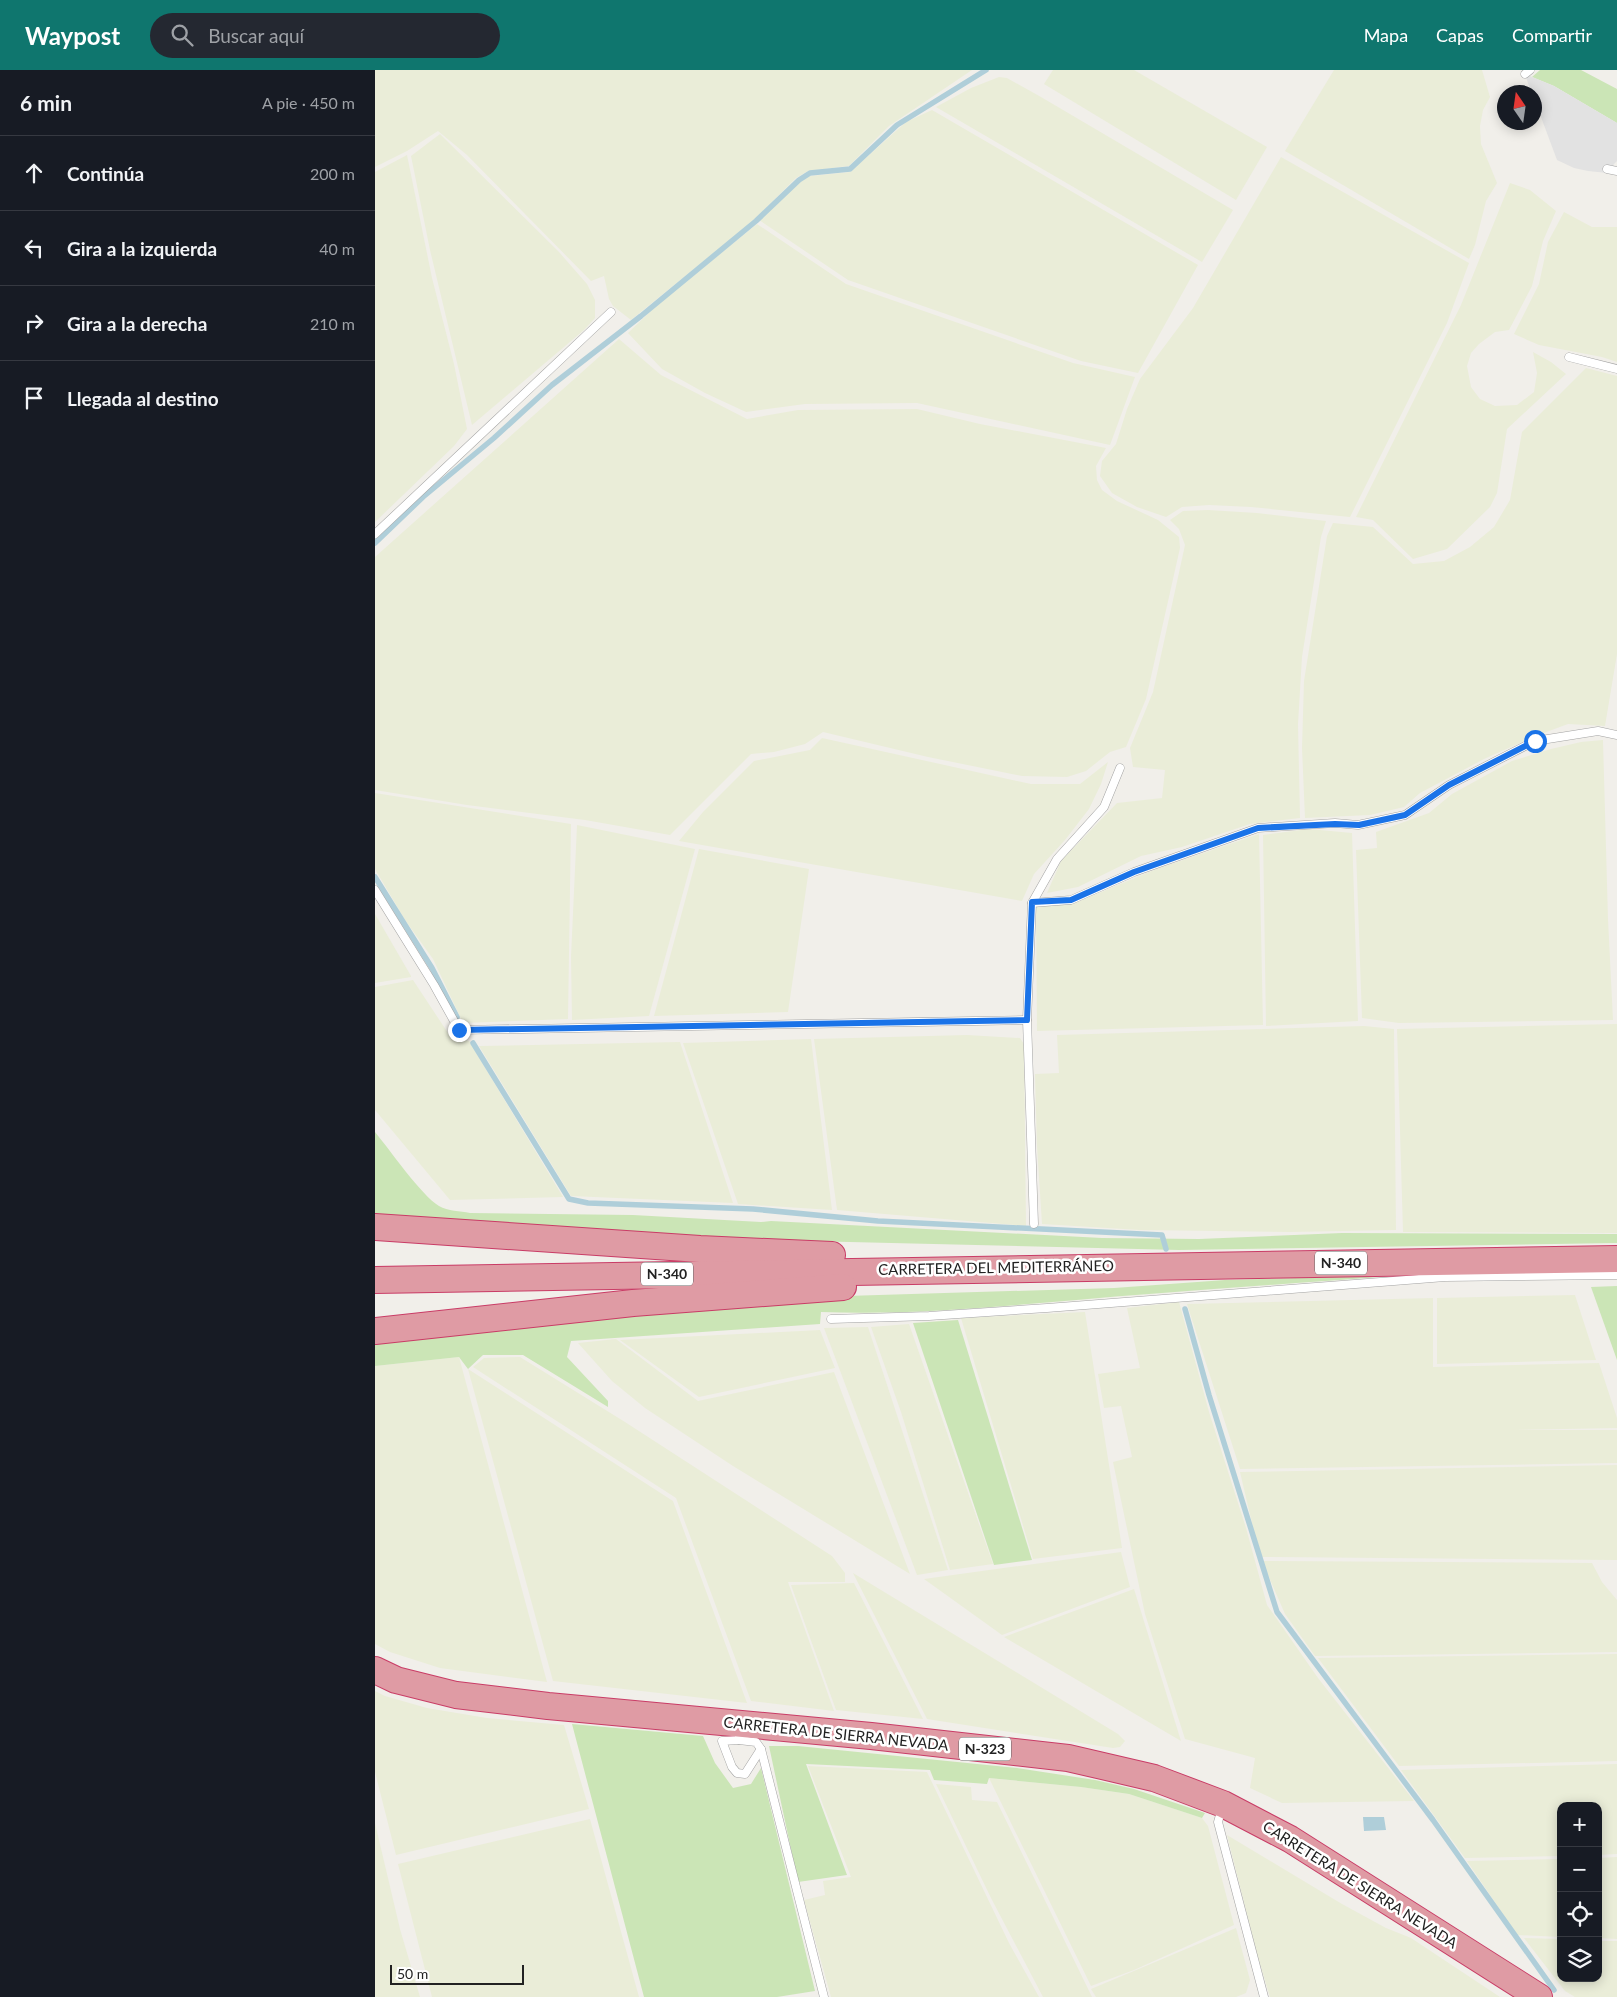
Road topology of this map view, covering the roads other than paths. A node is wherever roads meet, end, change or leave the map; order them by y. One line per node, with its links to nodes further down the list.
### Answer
1 (1607, 169): 2 (lane)
2 (1617, 171)
3 (611, 312): 6 (lane)
4 (1569, 357): 5 (lane)
5 (1617, 369)
6 (375, 534)
7 (1617, 735): 10 (lane)
8 (1120, 768): 10 (lane)
9 (375, 890): 11 (lane)
10 (1032, 902): 11 (lane)
11 (1027, 1020): 12 (lane)
12 (1034, 1224)
13 (375, 1227): 15 (highway)
14 (1617, 1259): 15 (highway, CARRETERA DEL MEDITERRÁNEO / N-340)
15 (1064, 1268): 16 (highway, CARRETERA DEL MEDITERRÁNEO / N-340)
16 (959, 1269): 18 (highway, CARRETERA DEL MEDITERRÁNEO / N-340); 20 (highway)
17 (1617, 1274): 19 (lane)
18 (375, 1280)
19 (831, 1319)
20 (375, 1331)
21 (375, 1670): 22 (highway, CARRETERA DE SIERRA NEVADA / N-323)
22 (739, 1732): 23 (lane); 23 (lane); 24 (highway, CARRETERA DE SIERRA NEVADA / N-323)
23 (761, 1749): 25 (lane)
24 (1223, 1804): 26 (lane); 27 (highway, CARRETERA DE SIERRA NEVADA / N-323)
25 (824, 1997)
26 (1264, 1997)
27 (1539, 1997)

